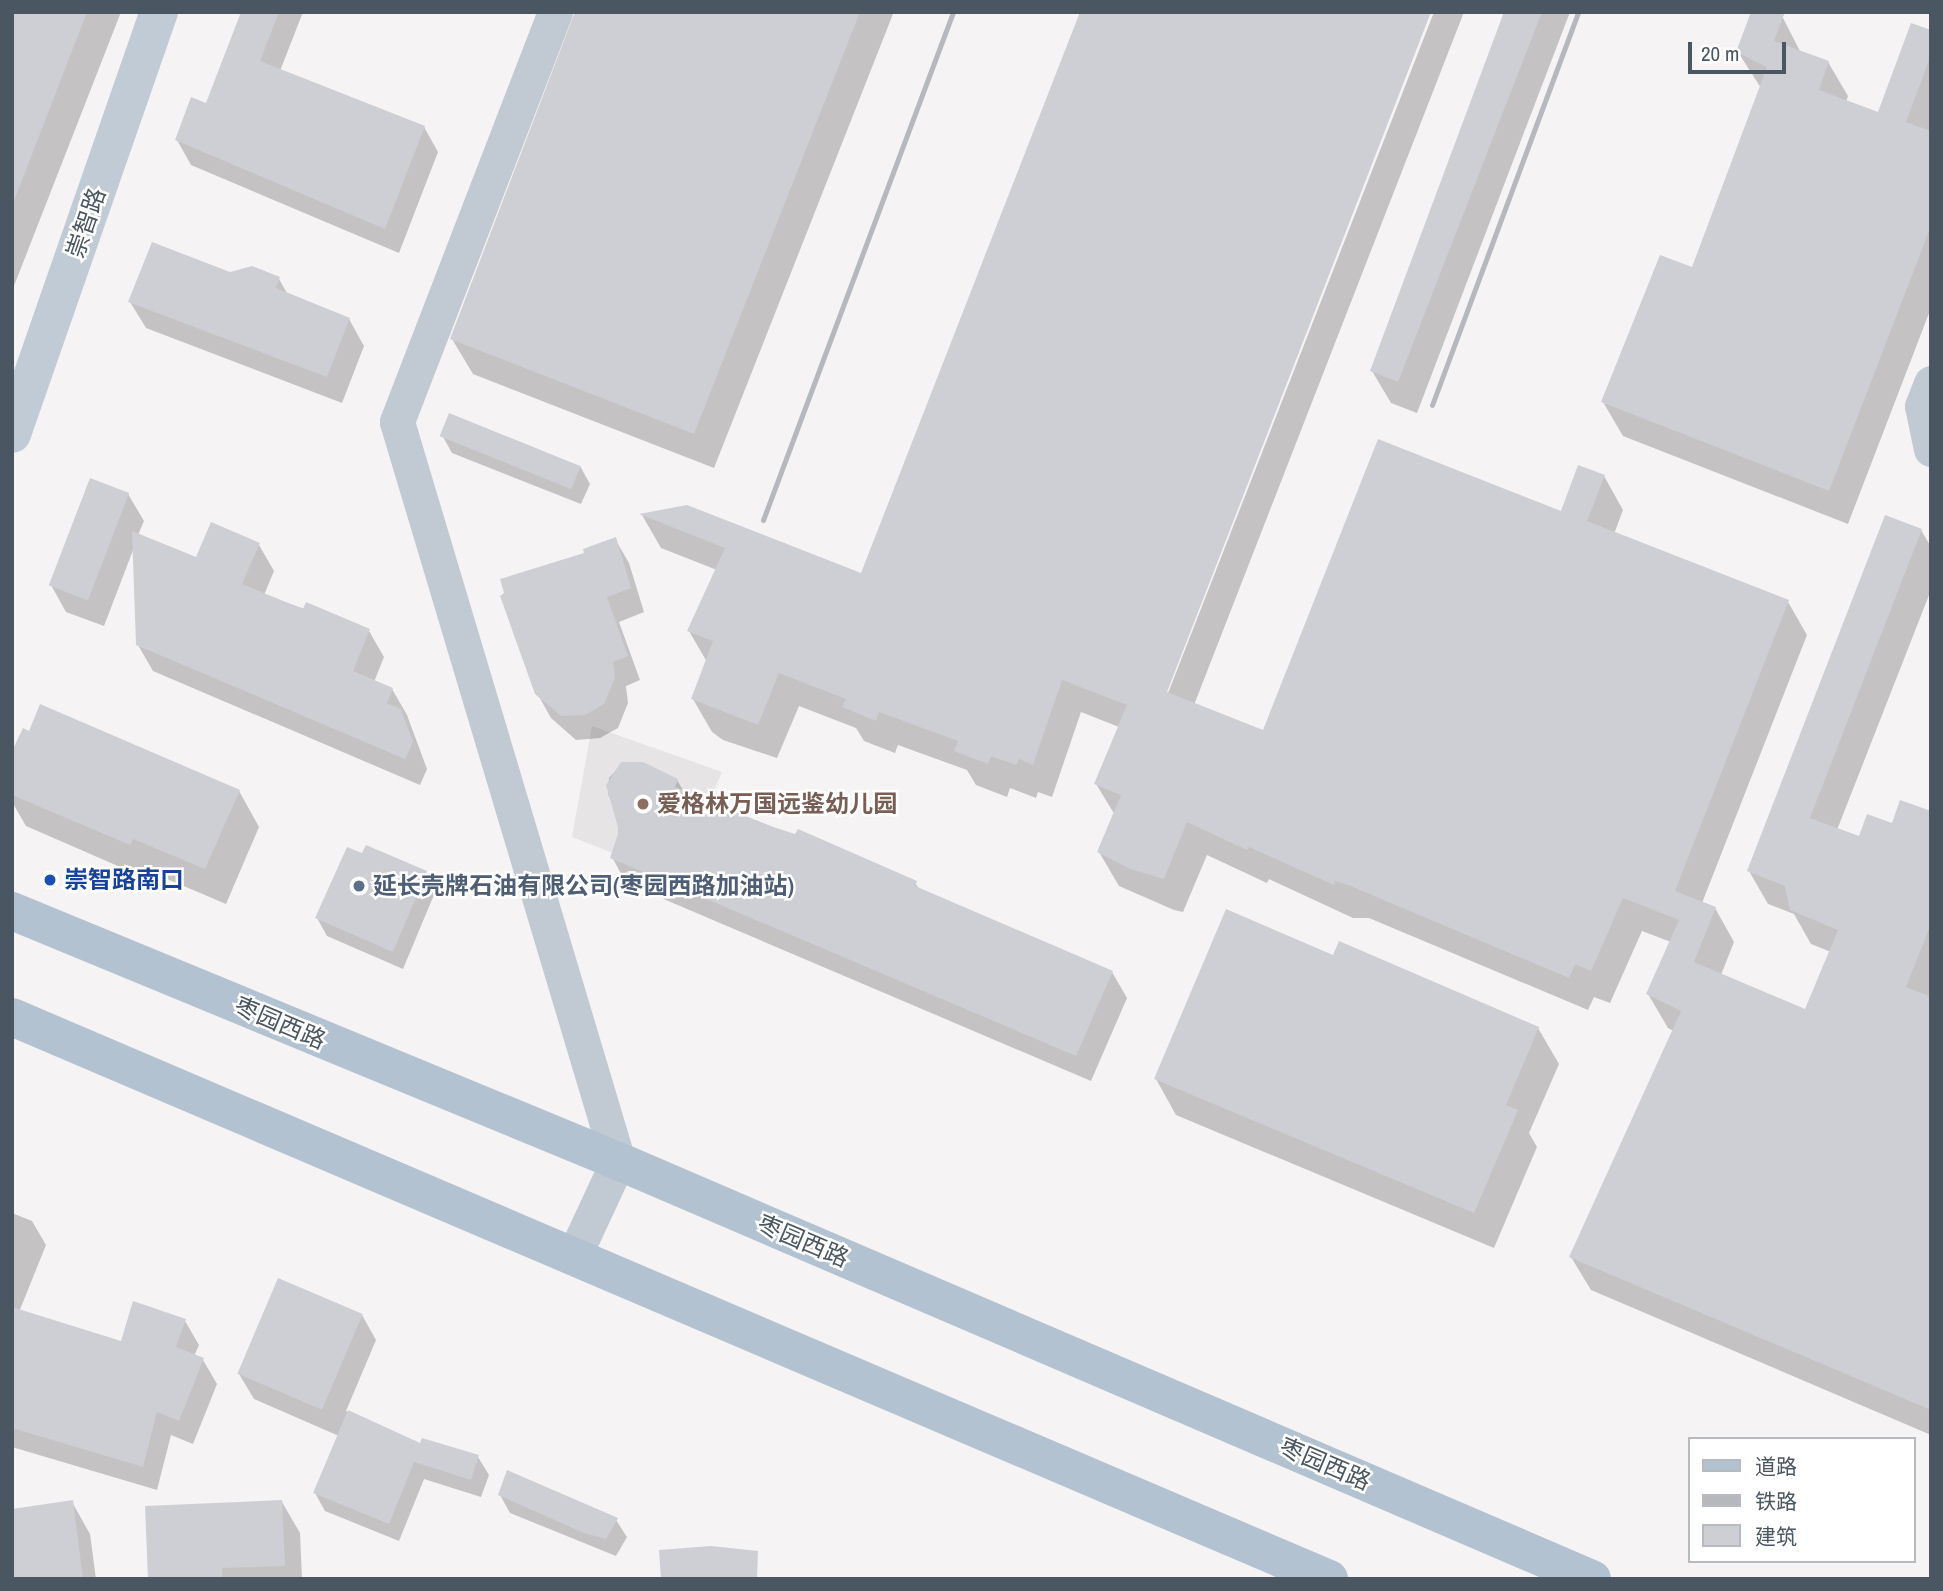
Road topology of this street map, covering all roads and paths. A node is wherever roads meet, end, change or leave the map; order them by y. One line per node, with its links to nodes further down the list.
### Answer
1 (159, 12): 4 (street, 崇智路)
2 (555, 12): 8 (street)
3 (1931, 383): 5 (street)
4 (12, 434)
5 (1931, 449)
6 (12, 911): 8 (main road, 枣园西路)
7 (12, 1017): 9 (main road)
8 (618, 1161): 9 (street); 11 (main road, 枣园西路)
9 (574, 1256): 10 (main road)
10 (1329, 1579)
11 (1592, 1579)

